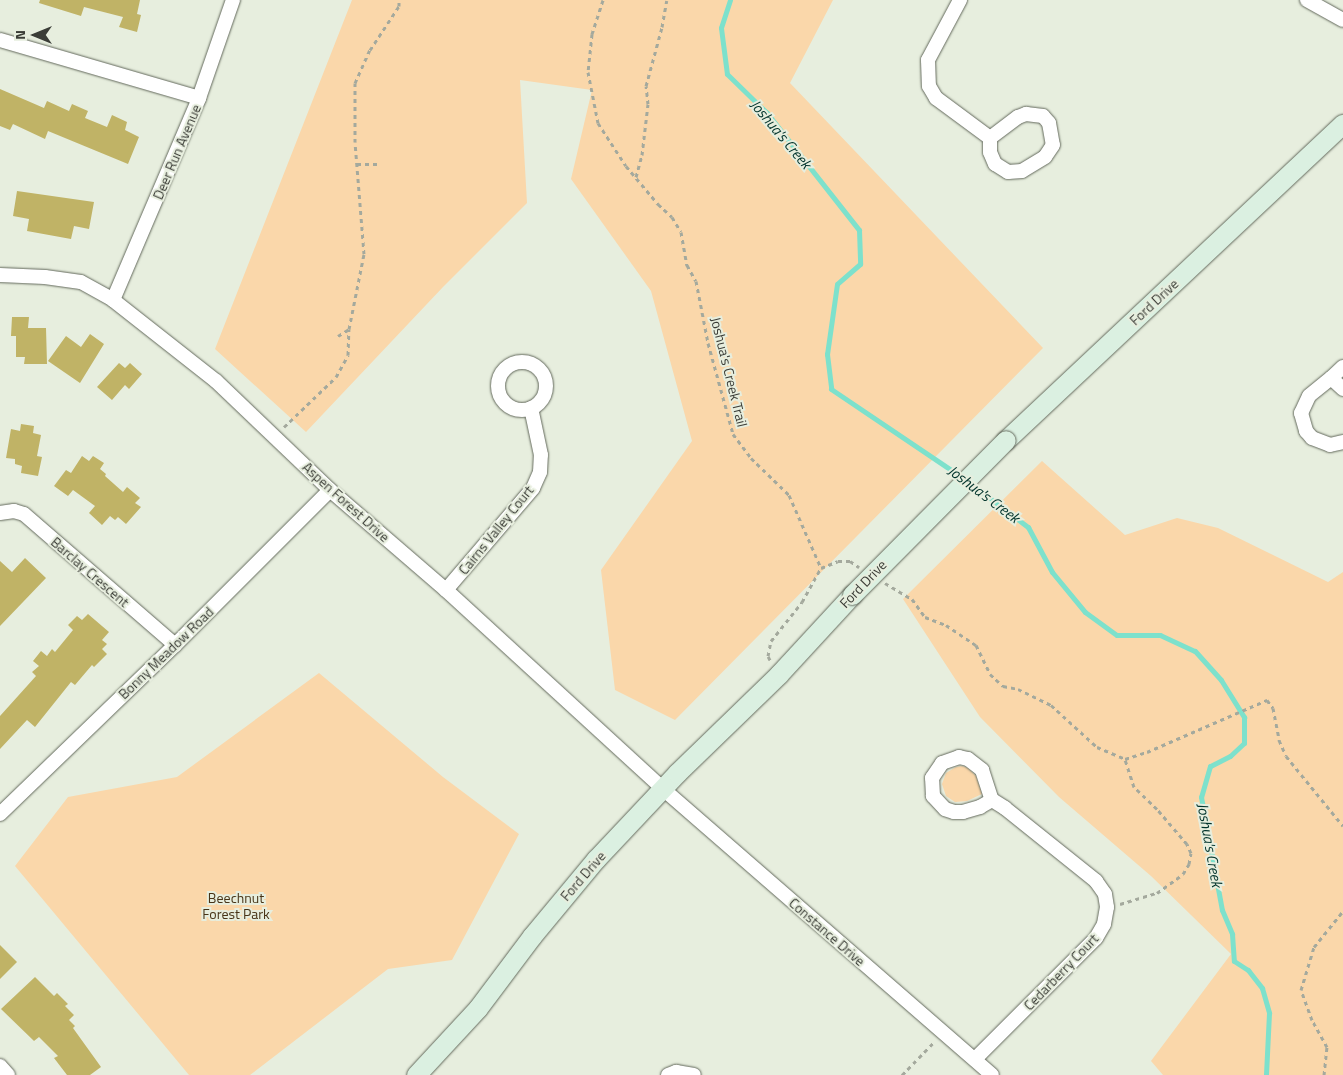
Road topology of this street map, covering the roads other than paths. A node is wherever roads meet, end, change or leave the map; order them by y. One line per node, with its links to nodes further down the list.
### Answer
1 (233, 0): 6 (street, Deer Run Avenue)
2 (960, 0): 8 (street)
3 (1307, 0): 4 (street)
4 (1343, 20)
5 (0, 40): 6 (street)
6 (200, 98): 10 (street, Deer Run Avenue)
7 (1343, 124): 20 (main road, Ford Drive, bridge)
8 (990, 138): 8 (street)
9 (0, 275): 10 (street, Aspen Forest Drive)
10 (113, 300): 16 (street, Aspen Forest Drive)
11 (1343, 367): 12 (street)
12 (1331, 378): 13 (street); 15 (street)
13 (1343, 389)
14 (531, 408): 18 (street, Cairns Valley Court)
15 (1343, 442)
16 (330, 490): 18 (street, Aspen Forest Drive); 19 (street, Bonny Meadow Road)
17 (0, 513): 19 (street, Barclay Crescent)
18 (446, 590): 20 (street, Aspen Forest Drive)
19 (175, 645): 22 (street, Bonny Meadow Road)
20 (662, 788): 23 (street, Constance Drive); 26 (main road, Ford Drive)
21 (992, 800): 21 (street); 23 (street, Cedarberry Court)
22 (0, 814)
23 (975, 1059): 29 (street, Constance Drive)
24 (0, 1066): 25 (street)
25 (8, 1075)
26 (416, 1075)
27 (668, 1075): 28 (street)
28 (694, 1075)
29 (992, 1075)

